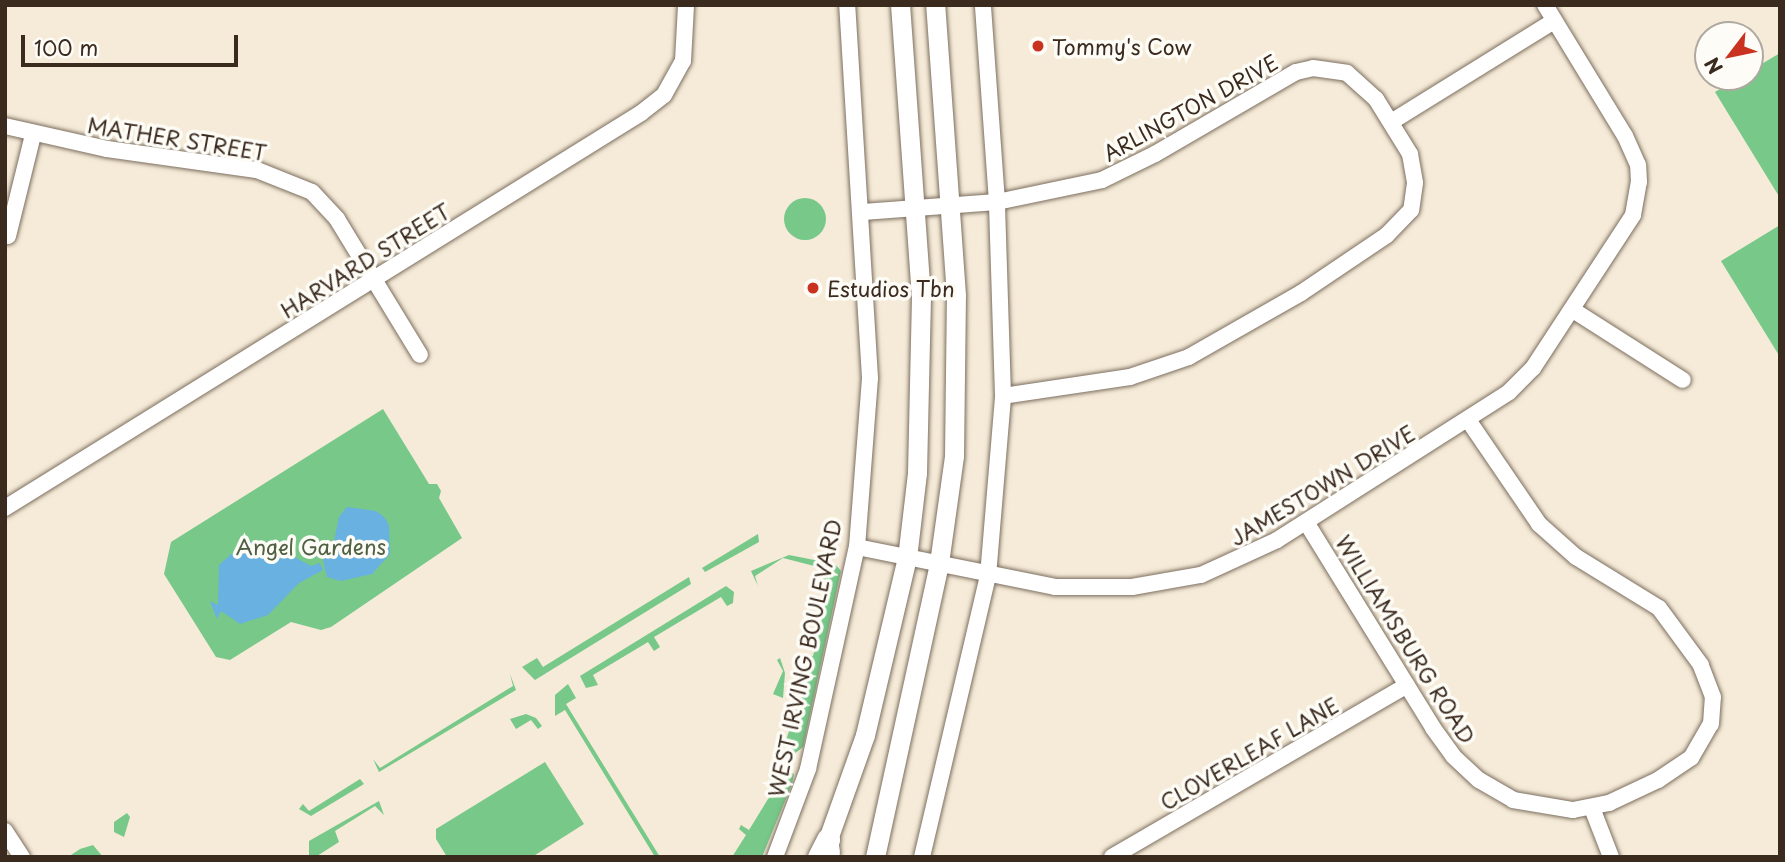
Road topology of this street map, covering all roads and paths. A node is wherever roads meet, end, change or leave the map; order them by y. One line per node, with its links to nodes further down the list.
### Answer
1 (686, 5): 16 (street, HARVARD STREET)
2 (847, 5): 14 (street, WEST IRVING BOULEVARD)
3 (900, 5): 13 (main road)
4 (935, 5): 12 (main road)
5 (983, 5): 11 (street)
6 (1545, 5): 7 (street)
7 (1554, 20): 8 (street); 17 (street, JAMESTOWN DRIVE)
8 (1391, 122): 11 (street, ARLINGTON DRIVE); 20 (street, ARLINGTON DRIVE)
9 (5, 125): 10 (street, MATHER STREET)
10 (33, 135): 15 (street); 16 (street, MATHER STREET)
11 (997, 202): 12 (street, ARLINGTON DRIVE); 20 (street)
12 (950, 204): 13 (street, ARLINGTON DRIVE); 26 (main road)
13 (916, 209): 14 (street, ARLINGTON DRIVE); 25 (main road)
14 (863, 212): 24 (street, WEST IRVING BOULEVARD)
15 (8, 236)
16 (374, 279): 18 (street, MATHER STREET); 22 (street, HARVARD STREET)
17 (1573, 310): 19 (street); 21 (street, JAMESTOWN DRIVE)
18 (420, 355)
19 (1683, 380)
20 (1003, 396): 27 (street)
21 (1468, 420): 23 (street, JAMESTOWN DRIVE); 29 (street)
22 (5, 509)
23 (1306, 522): 27 (street, JAMESTOWN DRIVE); 28 (street, WILLIAMSBURG ROAD)
24 (857, 548): 25 (street, JAMESTOWN DRIVE); 33 (street, WEST IRVING BOULEVARD)
25 (906, 558): 26 (street, JAMESTOWN DRIVE); 31 (main road)
26 (939, 563): 27 (street, JAMESTOWN DRIVE); 34 (main road)
27 (988, 576): 35 (street)
28 (1407, 685): 29 (street, WILLIAMSBURG ROAD); 36 (street, CLOVERLEAF LANE)
29 (1592, 808): 37 (street)
30 (5, 831): 32 (street)
31 (826, 851)
32 (22, 857)
33 (775, 857)
34 (875, 857)
35 (922, 857)
36 (1112, 857)
37 (1611, 857)

